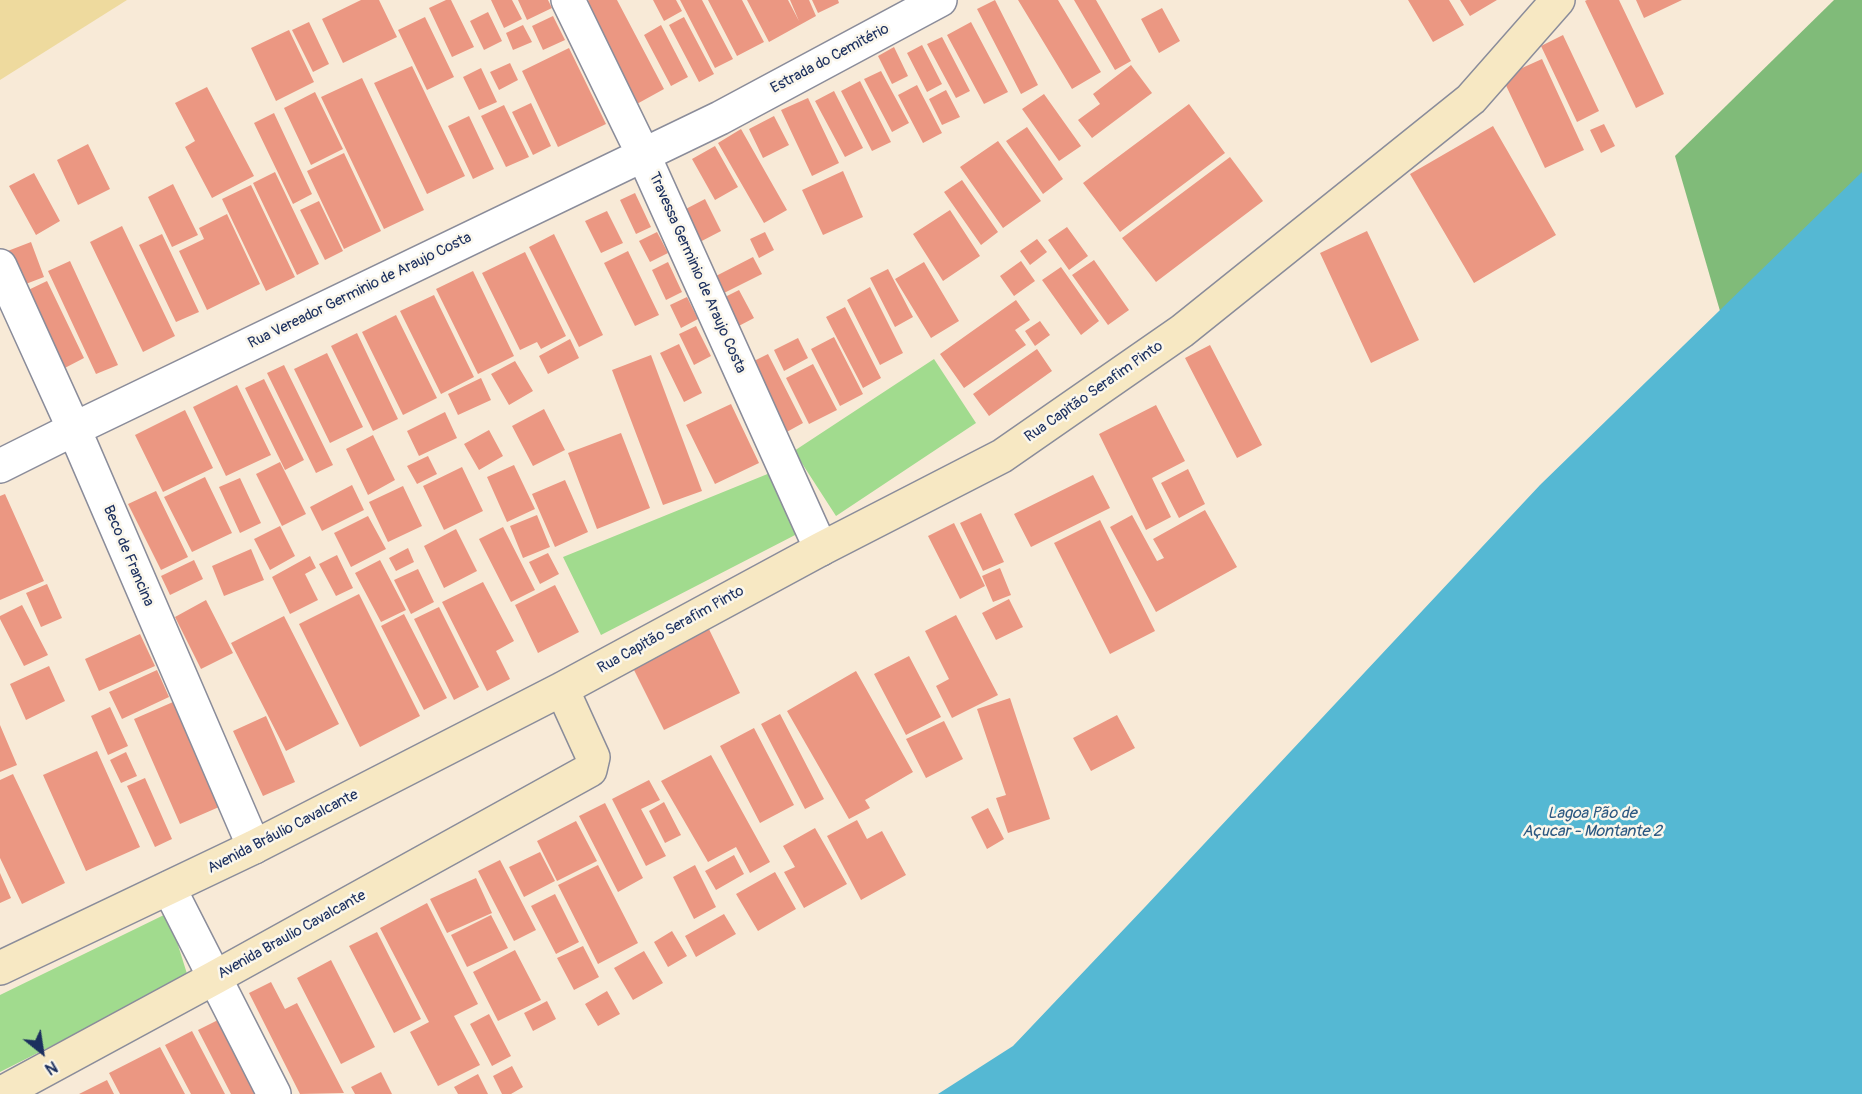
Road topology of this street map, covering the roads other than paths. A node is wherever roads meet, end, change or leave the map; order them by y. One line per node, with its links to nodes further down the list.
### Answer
1 (568, 0): 5 (street, Travessa Germinio de Araujo Costa)
2 (940, 0): 4 (street, Estrada do Cemitério)
3 (1558, 0): 9 (street, Rua Capitão Serafim Pinto)
4 (720, 118): 5 (street, Rua Vereador Germinio de Araujo Costa)
5 (643, 154): 7 (street, Rua Vereador Germinio de Araujo Costa); 9 (street, Travessa Germinio de Araujo Costa)
6 (0, 266): 7 (street, Beco de Francina)
7 (74, 429): 8 (street, Rua Vereador Germinio de Araujo Costa); 11 (street, Beco de Francina)
8 (0, 466)
9 (821, 549): 10 (street, Rua Capitão Serafim Pinto)
10 (562, 689): 11 (street, Avenida Bráulio Cavalcante); 14 (street, Avenida Braulio Cavalcante)
11 (254, 847): 12 (street, Avenida Bráulio Cavalcante)
12 (169, 888): 13 (street, Avenida Bráulio Cavalcante); 14 (street)
13 (0, 968)
14 (214, 978): 15 (street, Avenida Braulio Cavalcante); 16 (street)
15 (0, 1094)
16 (274, 1094)

